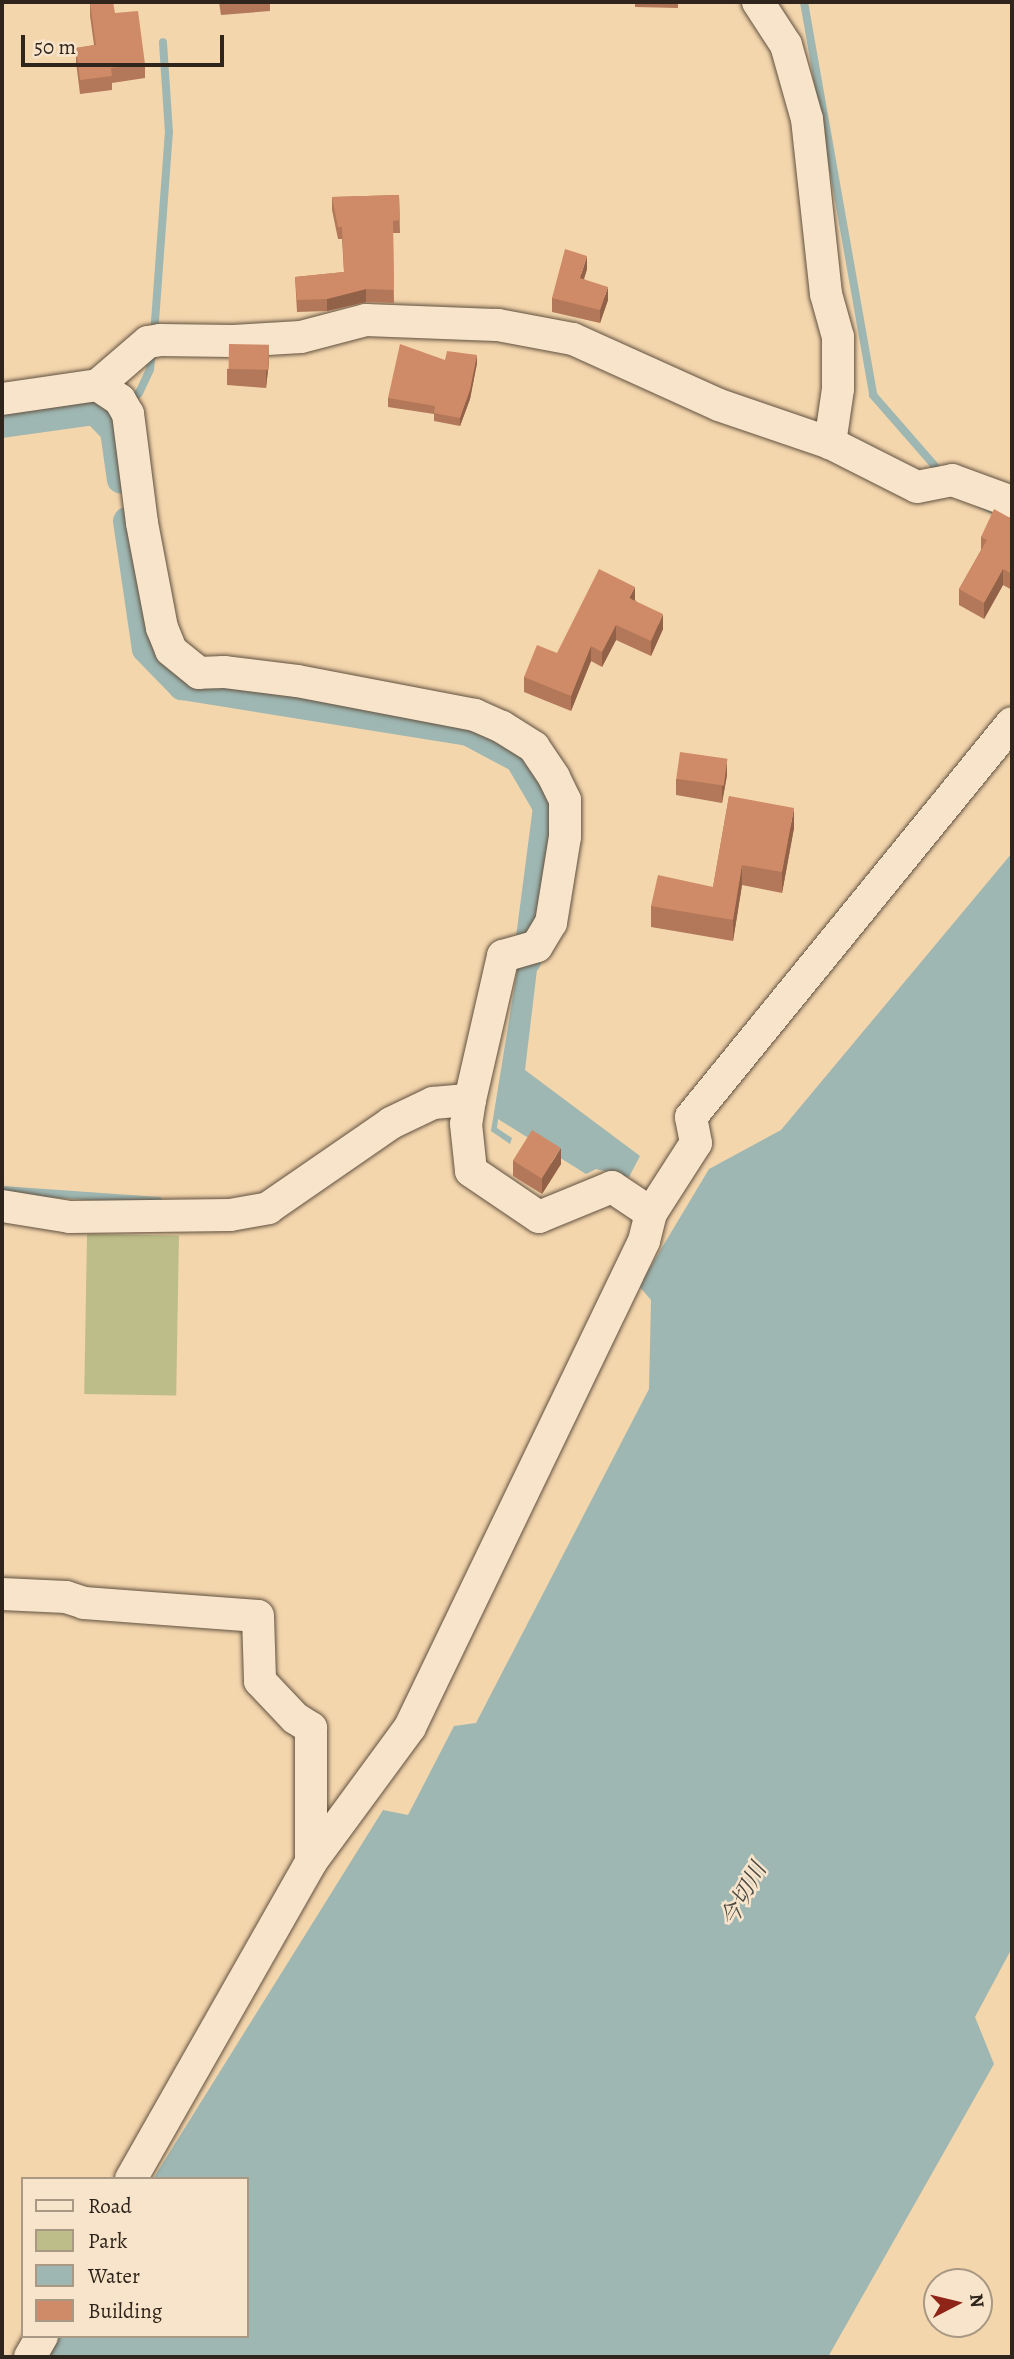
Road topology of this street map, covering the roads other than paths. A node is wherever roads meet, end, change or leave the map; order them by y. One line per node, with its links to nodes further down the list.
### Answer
1 (758, 2): 4 (street)
2 (2, 399): 3 (street)
3 (116, 399): 4 (street); 7 (street)
4 (831, 443): 5 (street)
5 (1012, 502)
6 (1012, 723): 9 (street)
7 (470, 1100): 8 (street); 9 (street)
8 (2, 1206)
9 (651, 1213): 11 (street)
10 (2, 1594): 11 (street)
11 (311, 1861): 12 (street)
12 (132, 2177)
13 (41, 2338): 14 (street)
14 (30, 2357)

